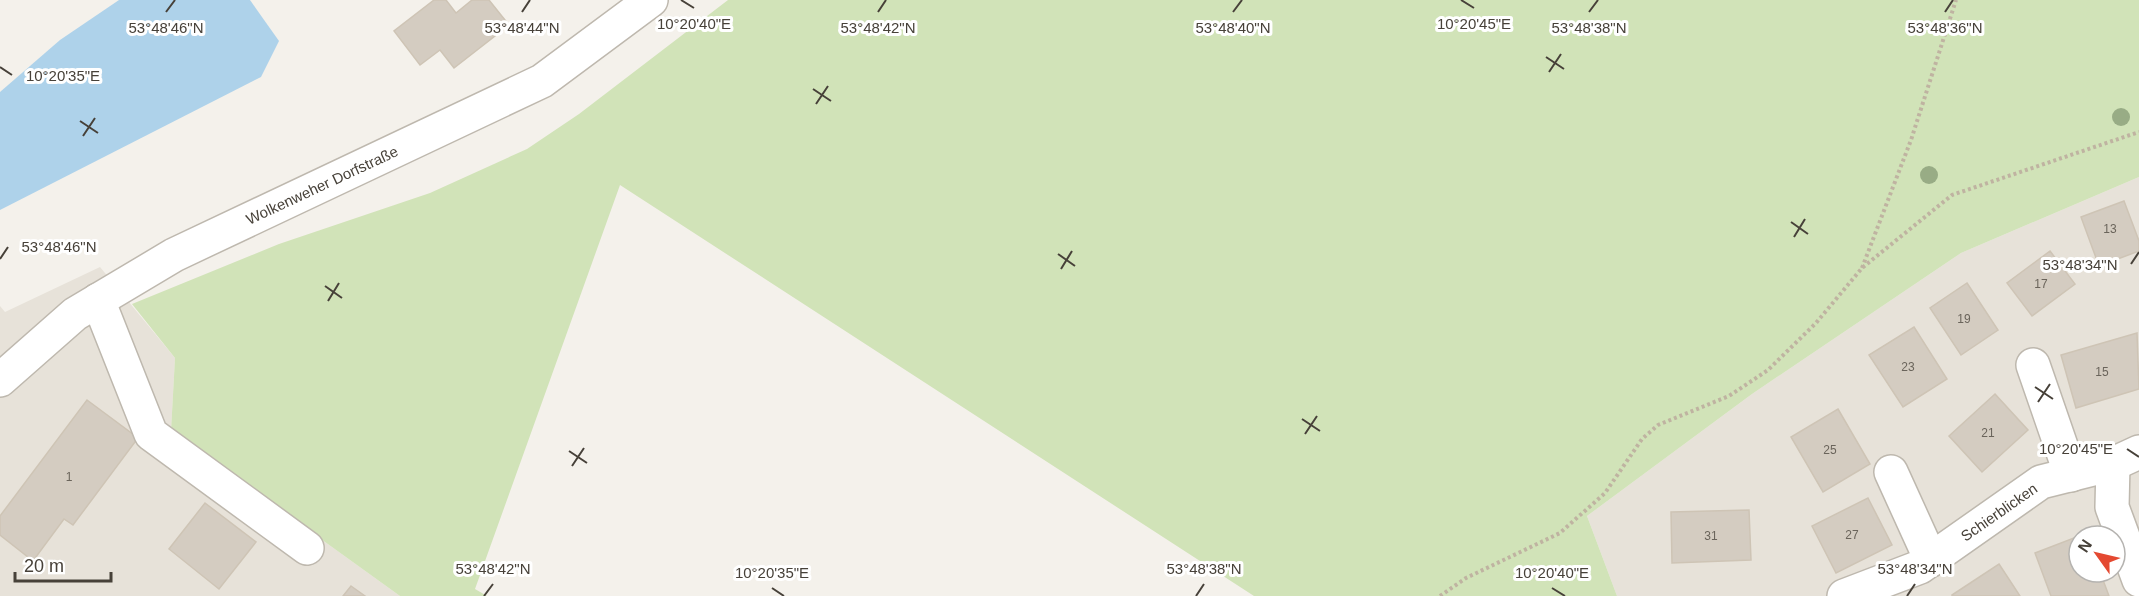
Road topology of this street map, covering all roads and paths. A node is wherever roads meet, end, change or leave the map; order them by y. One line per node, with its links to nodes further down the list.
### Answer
1 (651, 0): 5 (street, Wolkenweher Dorfstraße)
2 (1956, 0): 4 (path)
3 (2139, 132): 4 (path)
4 (1862, 268): 14 (path)
5 (98, 300): 7 (street, Wolkenweher Dorfstraße); 11 (street)
6 (2033, 365): 10 (street)
7 (0, 380)
8 (2126, 458): 10 (street, Schierblicken); 13 (street, Schierblicken)
9 (1891, 472): 12 (street)
10 (2071, 475): 12 (street, Schierblicken)
11 (307, 548)
12 (1931, 560): 15 (street, Schierblicken)
13 (2139, 580)
14 (1440, 596)
15 (1844, 596)

